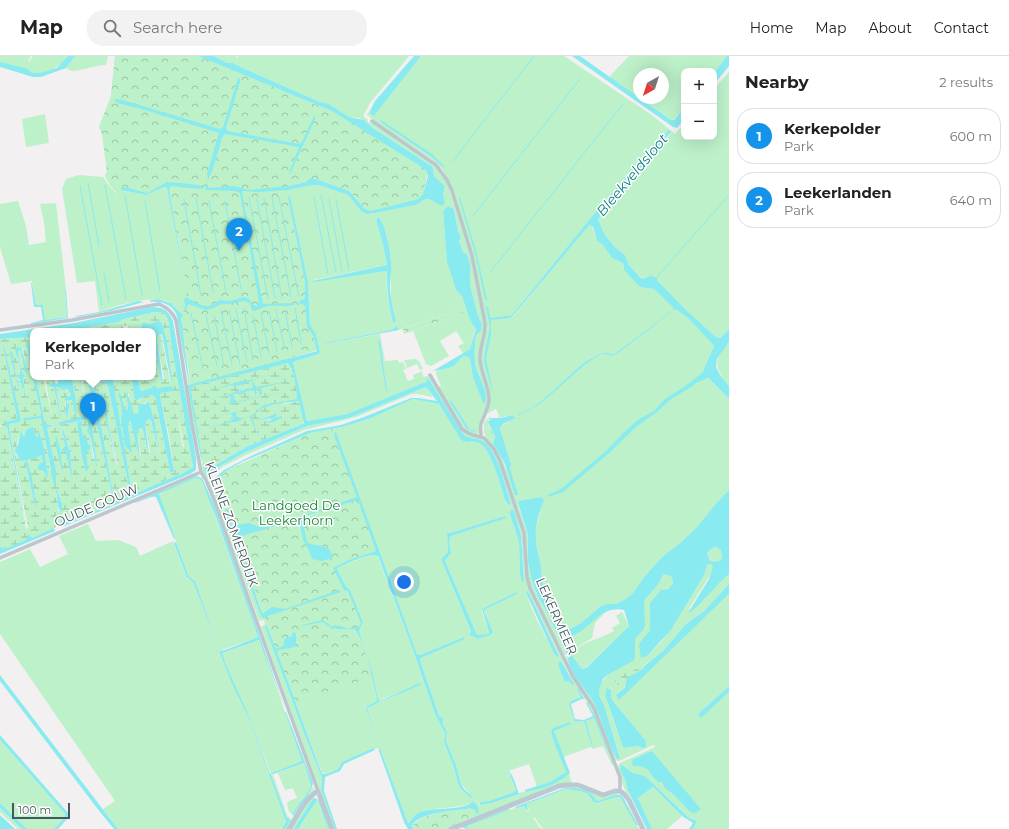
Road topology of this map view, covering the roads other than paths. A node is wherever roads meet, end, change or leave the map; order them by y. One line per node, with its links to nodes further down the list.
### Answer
1 (372, 121): 4 (street)
2 (0, 330): 5 (street, KLEINE ZOMERDIJK)
3 (430, 375): 4 (street, LEKERMEER)
4 (481, 436): 8 (street, LEKERMEER)
5 (201, 472): 6 (street, OUDE GOUW); 7 (street, KLEINE ZOMERDIJK)
6 (0, 558)
7 (318, 791): 9 (street); 10 (street)
8 (620, 791): 11 (street); 12 (street)
9 (289, 829)
10 (332, 829)
11 (451, 829)
12 (643, 829)

